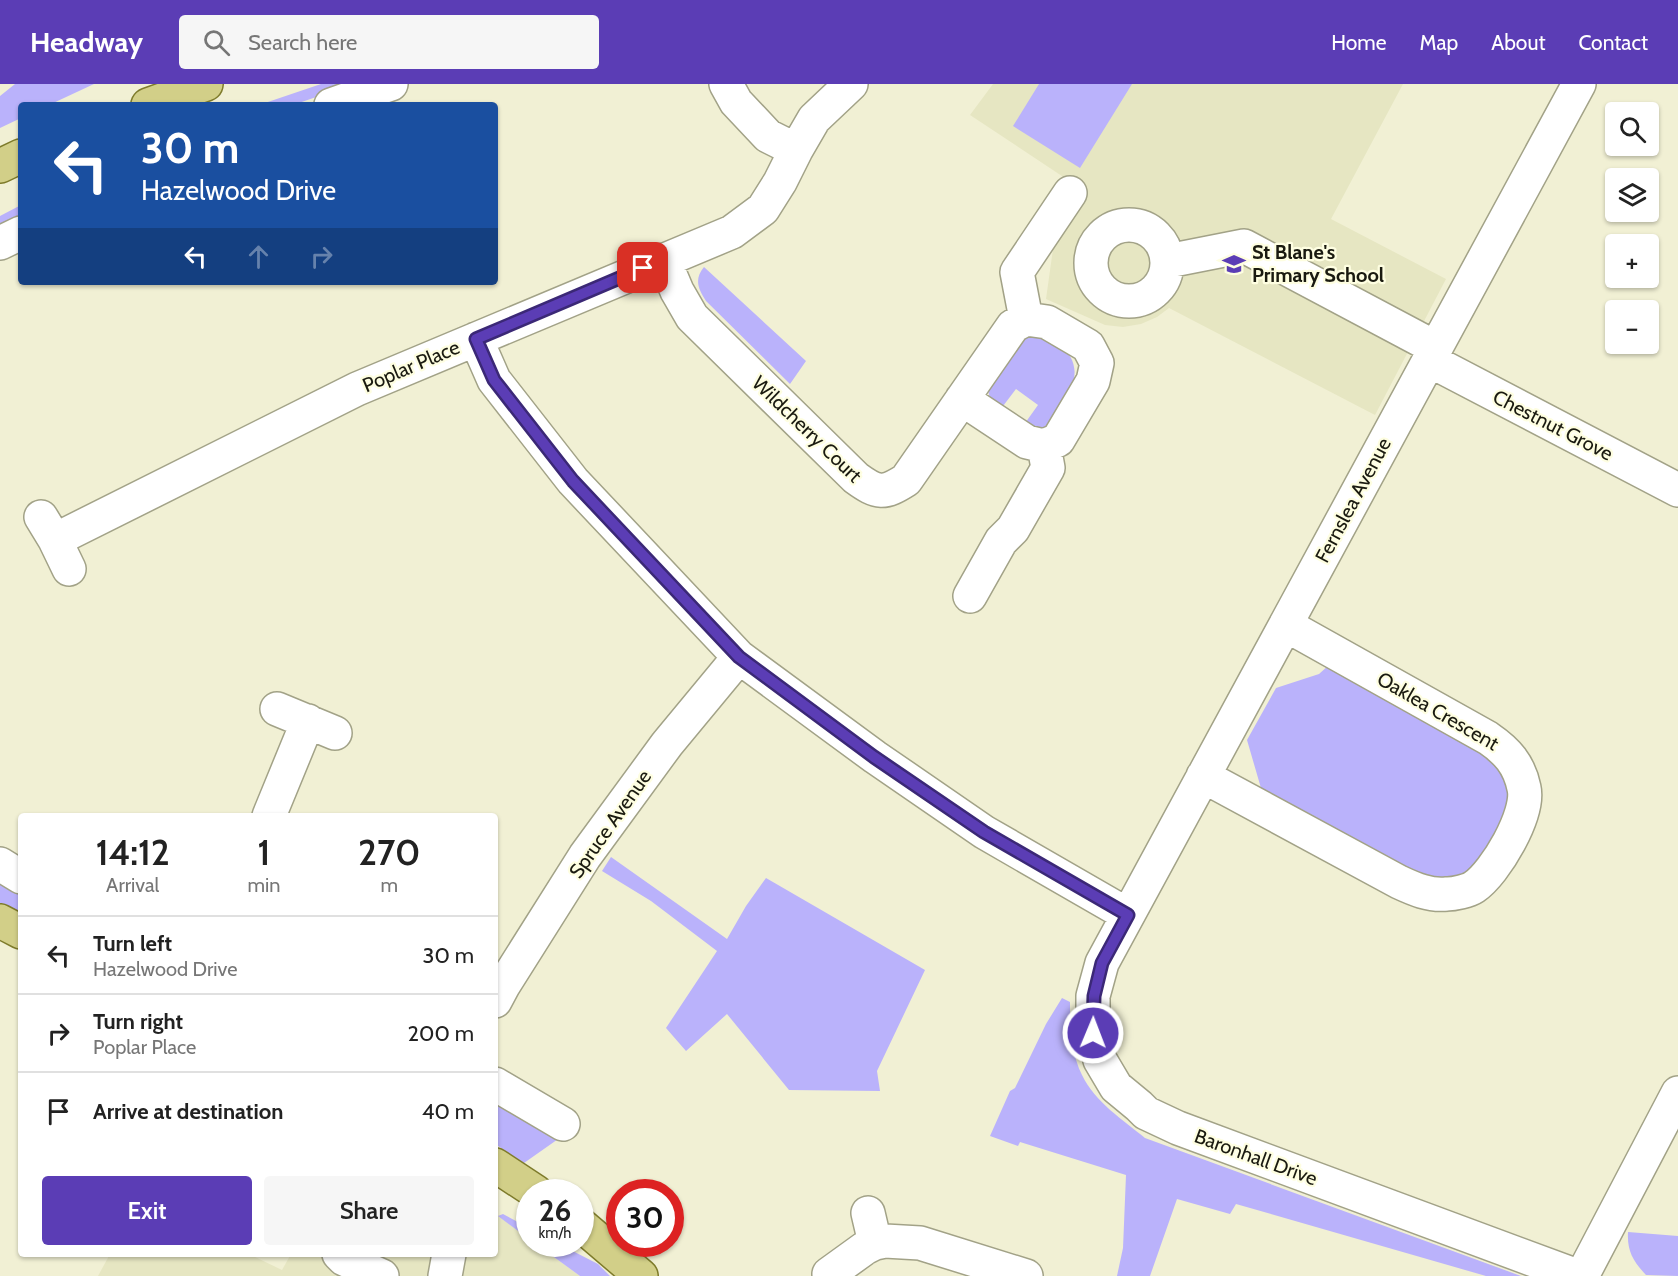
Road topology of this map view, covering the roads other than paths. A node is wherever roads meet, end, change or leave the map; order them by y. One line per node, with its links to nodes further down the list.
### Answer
1 (206, 84): 6 (main road)
2 (391, 84): 7 (street)
3 (726, 84): 8 (street)
4 (851, 84): 8 (street, Poplar Place)
5 (1579, 84): 18 (street, Fernslea Avenue)
6 (160, 95)
7 (340, 102)
8 (796, 150): 14 (street, Poplar Place)
9 (18, 157): 10 (main road)
10 (0, 166)
11 (1070, 193): 16 (street)
12 (18, 234): 13 (street)
13 (0, 243)
14 (664, 260): 17 (street, Poplar Place); 19 (street, Wildcherry Court)
15 (1168, 261): 18 (street, Chestnut Grove)
16 (1026, 319): 19 (street, Wildcherry Court); 20 (street)
17 (476, 339): 22 (street, Poplar Place); 25 (street)
18 (1433, 354): 21 (street, Chestnut Grove); 24 (street, Fernslea Avenue)
19 (962, 399): 20 (street)
20 (1044, 446): 23 (street)
21 (1678, 490)
22 (69, 569)
23 (970, 596)
24 (1286, 625): 27 (street, Fernslea Avenue); 27 (street, Oaklea Crescent)
25 (739, 657): 31 (street); 34 (street, Spruce Avenue)
26 (277, 709): 28 (street)
27 (1203, 776): 31 (street, Fernslea Avenue)
28 (271, 813)
29 (0, 864): 30 (street)
30 (18, 875)
31 (1128, 915): 48 (street, Baronhall Drive)
32 (0, 921): 33 (main road)
33 (18, 930)
34 (498, 995)
35 (498, 1086): 37 (street)
36 (1678, 1093): 48 (street)
37 (563, 1124)
38 (498, 1172): 39 (main road)
39 (516, 1181)
40 (594, 1236): 46 (main road)
41 (342, 1257): 44 (street)
42 (449, 1257): 45 (street)
43 (829, 1274): 47 (street)
44 (382, 1276)
45 (446, 1276)
46 (641, 1276)
47 (1026, 1276)
48 (1580, 1276)

